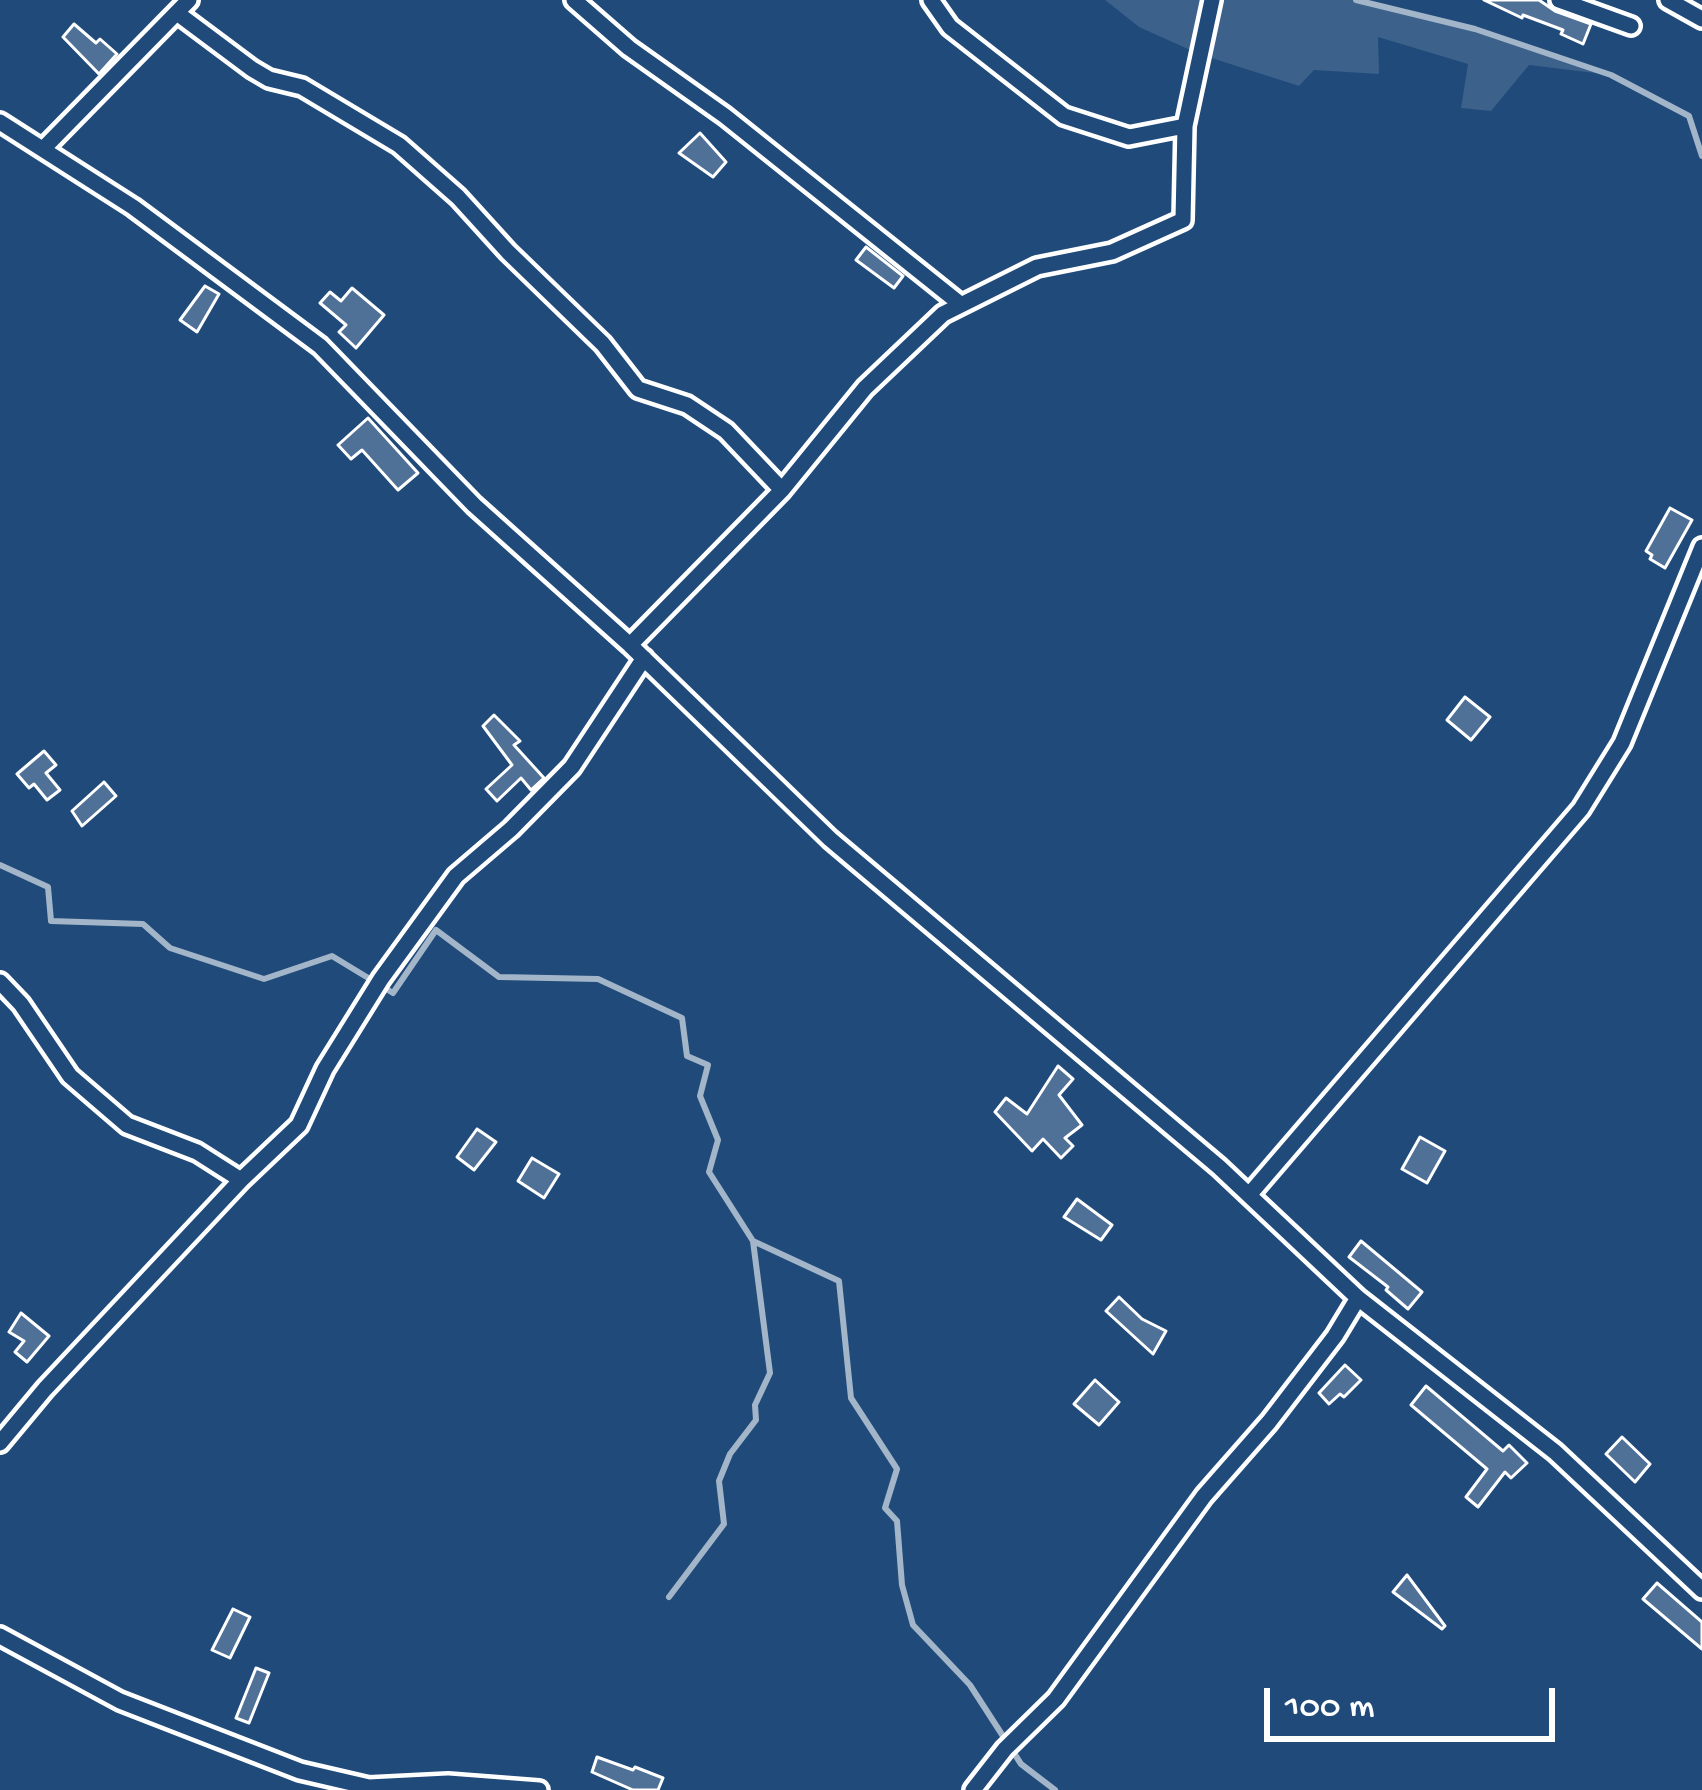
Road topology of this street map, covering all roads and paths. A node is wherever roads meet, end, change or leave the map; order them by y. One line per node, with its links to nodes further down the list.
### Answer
1 (189, 0): 7 (street)
2 (574, 0): 13 (street)
3 (931, 0): 11 (street)
4 (1212, 0): 11 (street)
5 (1559, 0): 9 (street)
6 (1668, 0): 8 (street)
7 (177, 14): 12 (street); 14 (street)
8 (1702, 19)
9 (1631, 26)
10 (0, 122): 12 (street)
11 (1185, 126): 13 (street)
12 (43, 149): 16 (street)
13 (959, 303): 14 (street)
14 (782, 490): 16 (street)
15 (1702, 547): 20 (street)
16 (630, 645): 17 (street)
17 (644, 658): 19 (street); 20 (street)
18 (0, 982): 19 (street)
19 (241, 1180): 22 (street)
20 (1249, 1195): 21 (street)
21 (1358, 1298): 23 (street); 26 (street)
22 (0, 1443)
23 (1702, 1590)
24 (0, 1636): 25 (street)
25 (538, 1790)
26 (974, 1790)

